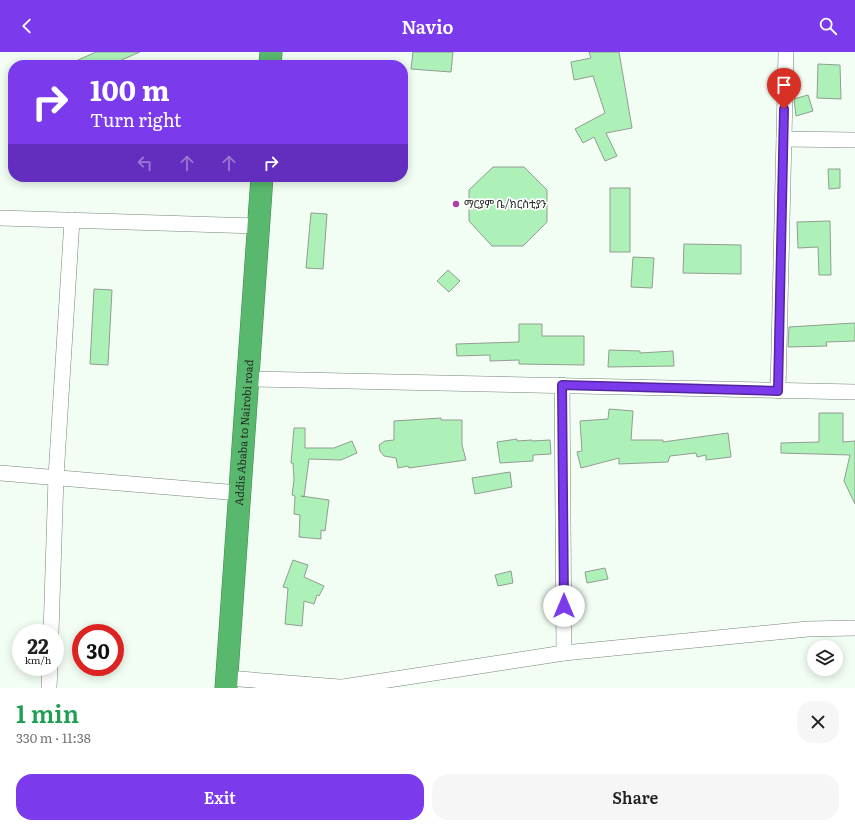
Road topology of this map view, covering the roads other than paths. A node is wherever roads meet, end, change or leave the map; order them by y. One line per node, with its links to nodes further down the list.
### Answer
1 (786, 52): 2 (street)
2 (784, 139): 3 (street); 10 (street)
3 (855, 140)
4 (262, 182): 7 (highway, Addis Ababa to Nairobi road)
5 (0, 218): 6 (street)
6 (72, 220): 7 (street); 13 (street)
7 (259, 226): 8 (highway, Addis Ababa to Nairobi road)
8 (249, 379): 9 (street); 14 (highway, Addis Ababa to Nairobi road)
9 (562, 385): 10 (street); 17 (street)
10 (778, 391): 11 (street)
11 (855, 392)
12 (0, 473): 13 (street)
13 (56, 477): 14 (street); 15 (street)
14 (239, 492): 19 (highway, Addis Ababa to Nairobi road)
15 (51, 624)
16 (855, 628): 17 (street)
17 (564, 653): 21 (street)
18 (50, 676): 20 (street)
19 (227, 683): 21 (street)
20 (49, 688)
21 (349, 688)

